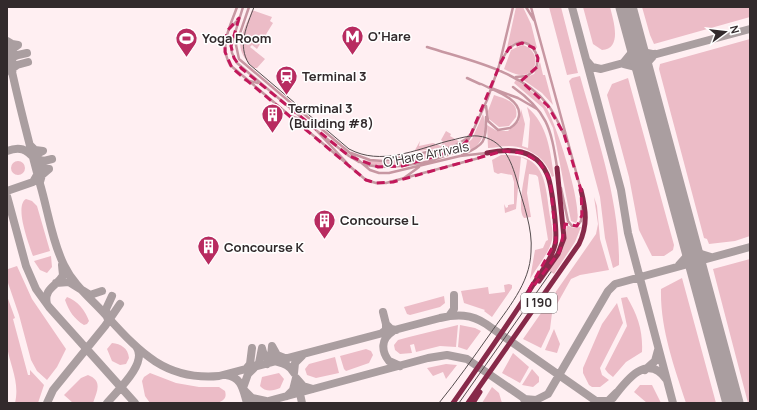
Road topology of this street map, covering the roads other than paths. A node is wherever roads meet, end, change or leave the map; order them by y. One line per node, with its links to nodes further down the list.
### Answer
1 (237, 7): 9 (street)
2 (243, 7): 7 (street)
3 (249, 7): 26 (street, O'Hare Arrivals)
4 (513, 7): 11 (street)
5 (526, 7): 8 (street)
6 (531, 7): 8 (street)
7 (239, 18): 9 (street); 15 (street)
8 (536, 24): 25 (street)
9 (228, 30): 14 (street)
10 (427, 47): 12 (street)
11 (501, 62): 12 (street); 18 (street)
12 (515, 77): 25 (street)
13 (467, 78): 16 (street)
14 (245, 80): 15 (street); 20 (street)
15 (260, 83): 22 (street)
16 (481, 84): 19 (street); 21 (street)
17 (513, 87): 21 (street)
18 (487, 100): 19 (street); 24 (street)
19 (485, 114): 28 (street)
20 (288, 116): 22 (street); 31 (street)
21 (544, 119): 30 (street)
22 (304, 120): 23 (street)
23 (315, 129): 24 (street); 31 (street)
24 (472, 133): 26 (street)
25 (569, 147): 33 (street)
26 (350, 153): 29 (street, O'Hare Arrivals)
27 (487, 153): 28 (street, O'Hare Arrivals); 32 (street); 34 (highway)
28 (460, 156): 29 (street, O'Hare Arrivals)
29 (421, 166): 32 (street)
30 (557, 168): 33 (street); 34 (highway)
31 (356, 172): 32 (street)
32 (402, 179)
33 (581, 190): 35 (highway, I 190)
34 (523, 300): 36 (highway, I 190)
35 (500, 358): 37 (highway, I 190); 38 (highway)
36 (453, 403)
37 (468, 403)
38 (473, 403)

